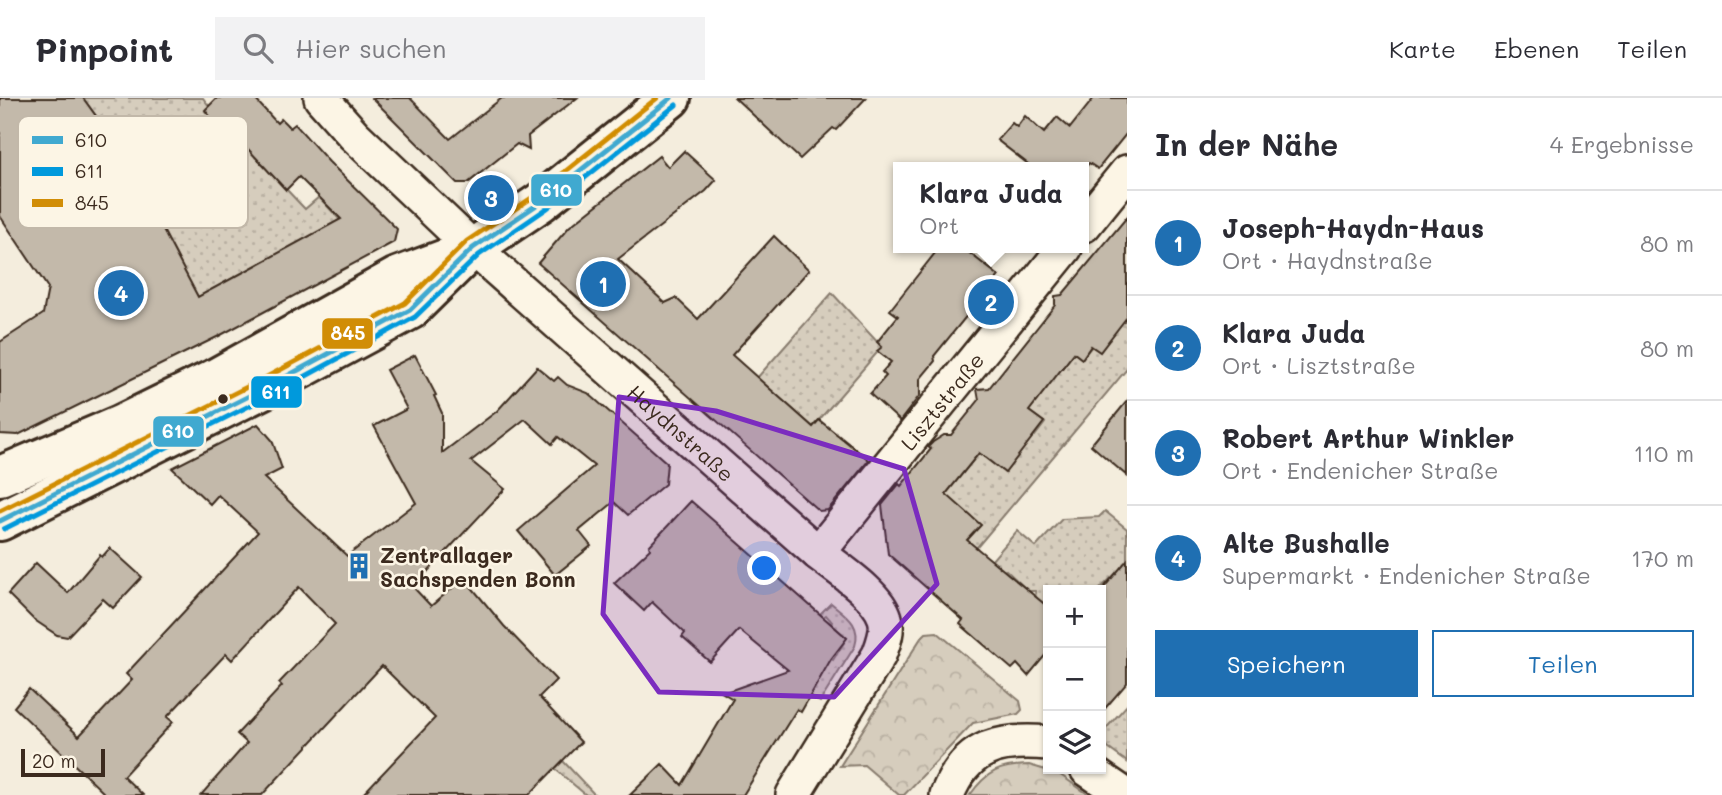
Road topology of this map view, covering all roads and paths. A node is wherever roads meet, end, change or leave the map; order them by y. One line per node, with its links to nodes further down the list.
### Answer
1 (321, 98): 5 (street, Haydnstraße)
2 (671, 98): 5 (main road)
3 (1127, 172): 4 (street)
4 (1089, 219)
5 (473, 248): 7 (main road); 8 (street, Haydnstraße)
6 (1061, 253): 8 (street, Lisztstraße)
7 (5, 497)
8 (818, 553): 11 (street, Haydnstraße)
9 (1043, 743): 12 (street)
10 (1094, 774): 13 (street)
11 (793, 795)
12 (947, 795)
13 (1125, 795)

